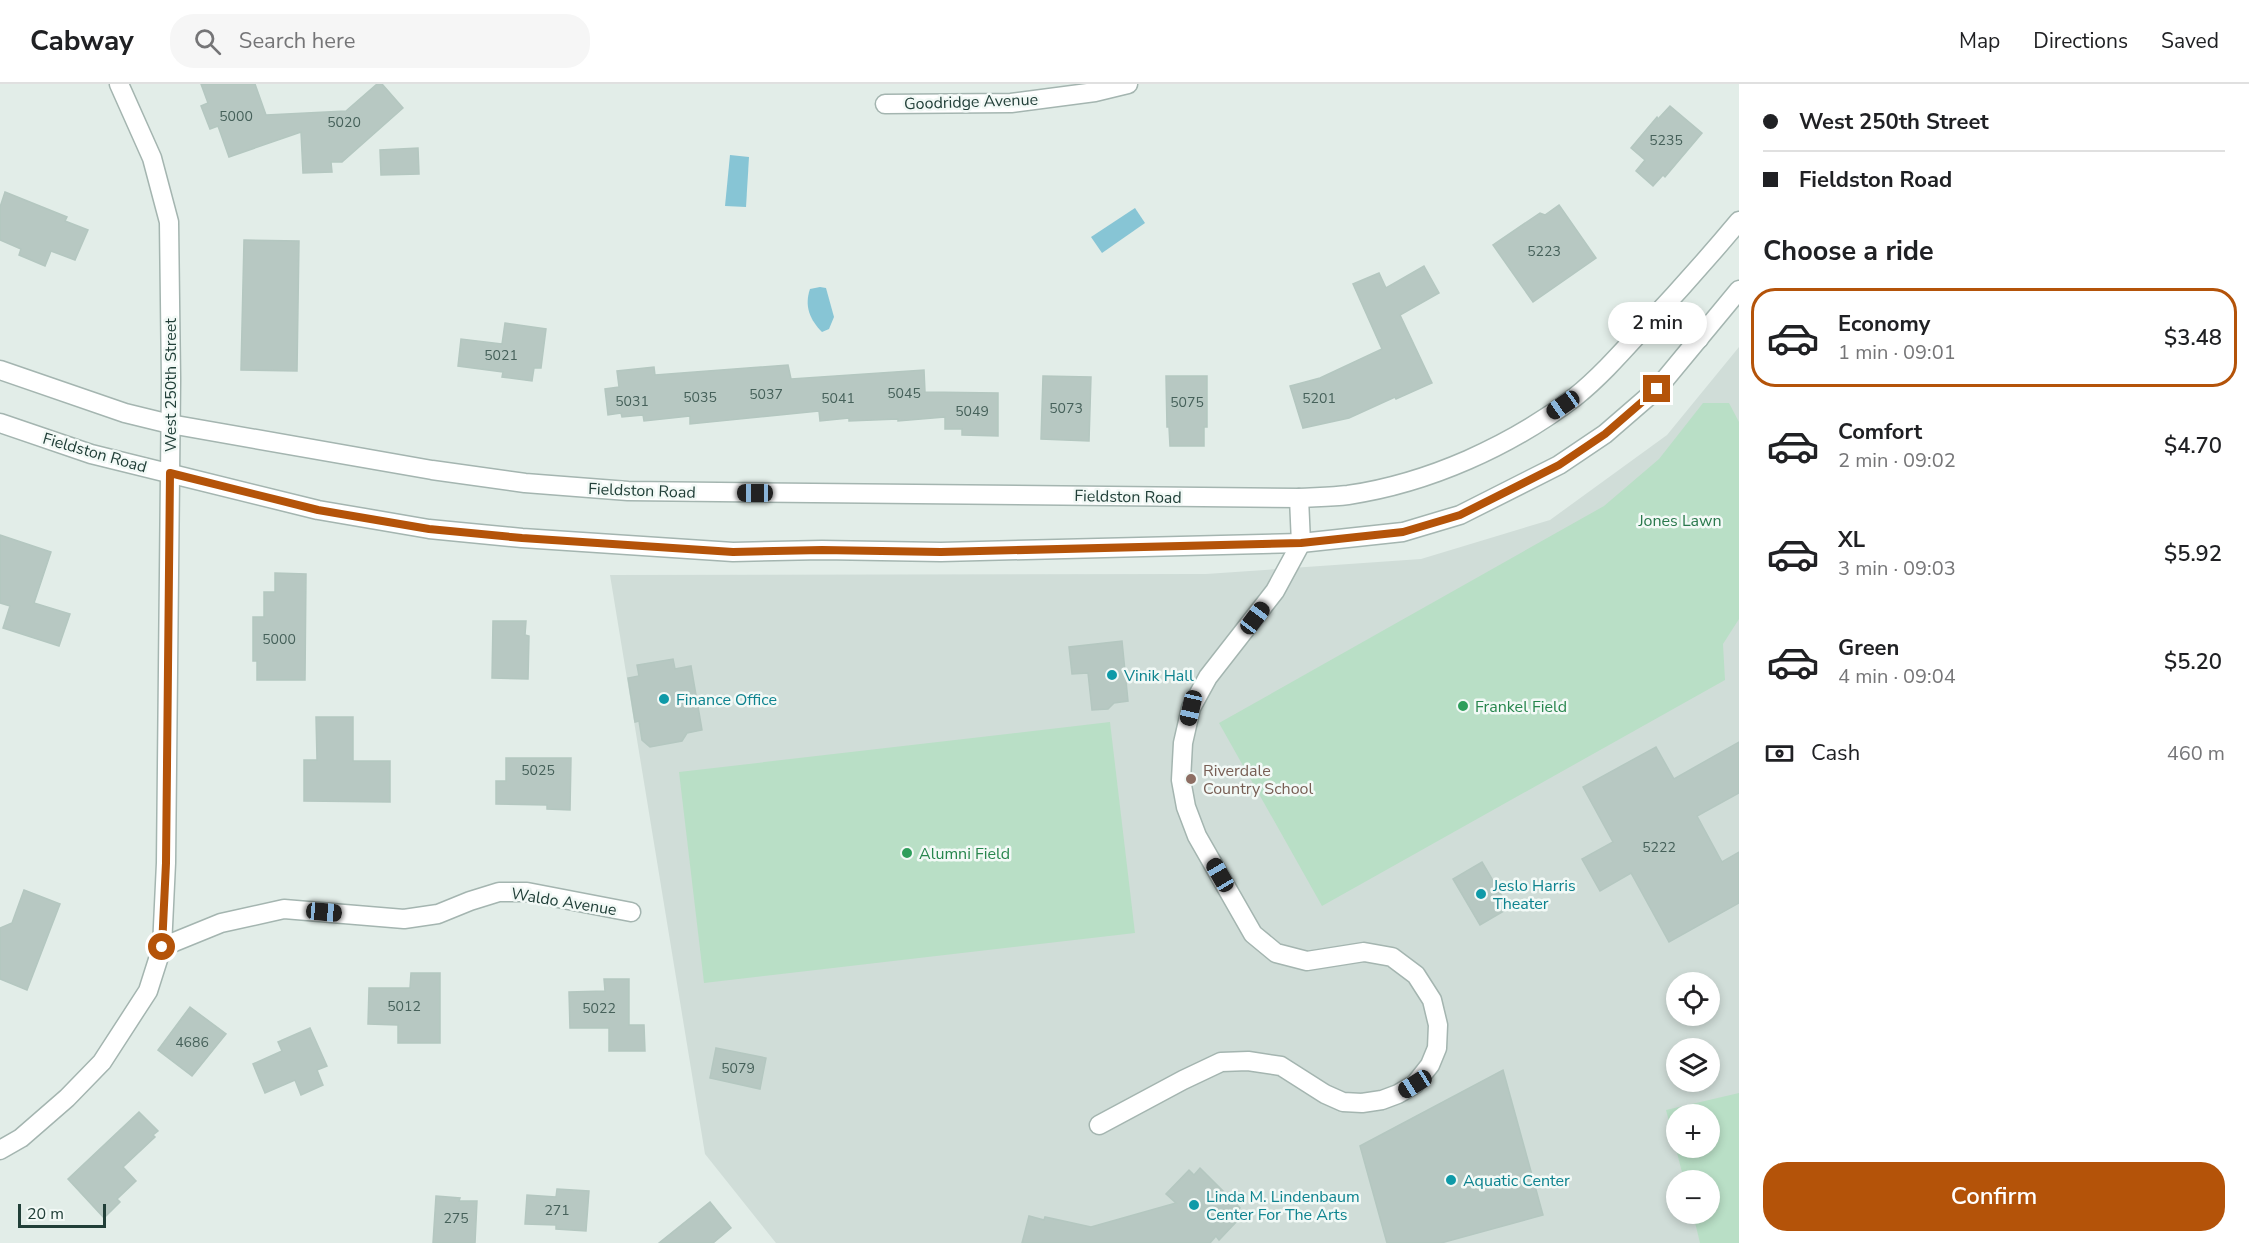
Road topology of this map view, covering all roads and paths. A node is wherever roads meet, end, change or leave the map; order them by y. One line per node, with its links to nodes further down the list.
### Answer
1 (119, 84): 10 (street, West 250th Street)
2 (1128, 84): 3 (street, Goodridge Avenue)
3 (885, 104)
4 (1739, 220): 6 (street, Fieldston Road)
5 (1739, 290): 7 (street, Fieldston Road)
6 (1663, 308): 7 (street); 12 (street, Fieldston Road)
7 (1699, 339): 13 (street, Fieldston Road)
8 (0, 370): 10 (street, Fieldston Road)
9 (0, 423): 11 (street, Fieldston Road)
10 (170, 424): 11 (street, West 250th Street); 12 (street, Fieldston Road)
11 (170, 473): 13 (street, Fieldston Road); 15 (street, West 250th Street)
12 (1299, 498): 13 (street)
13 (1301, 543): 16 (street)
14 (631, 912): 15 (street, Waldo Avenue)
15 (162, 947): 17 (street)
16 (1099, 1125)
17 (0, 1150)

